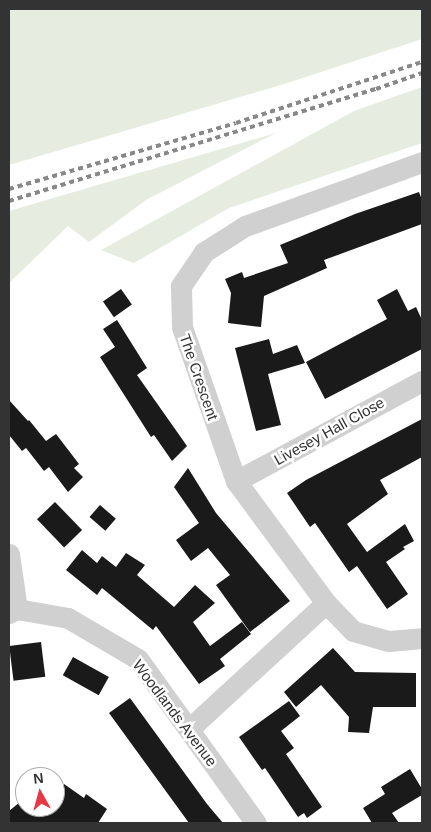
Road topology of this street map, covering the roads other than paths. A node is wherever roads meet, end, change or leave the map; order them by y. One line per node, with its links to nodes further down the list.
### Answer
1 (422, 162): 3 (street, The Crescent)
2 (422, 381): 3 (street, Livesey Hall Close)
3 (236, 481): 5 (street, The Crescent)
4 (9, 554): 6 (street, Woodlands Avenue)
5 (326, 603): 7 (street, The Crescent); 8 (street)
6 (13, 611): 8 (street, Woodlands Avenue)
7 (422, 638)
8 (189, 729): 9 (street, Woodlands Avenue)
9 (256, 823)

